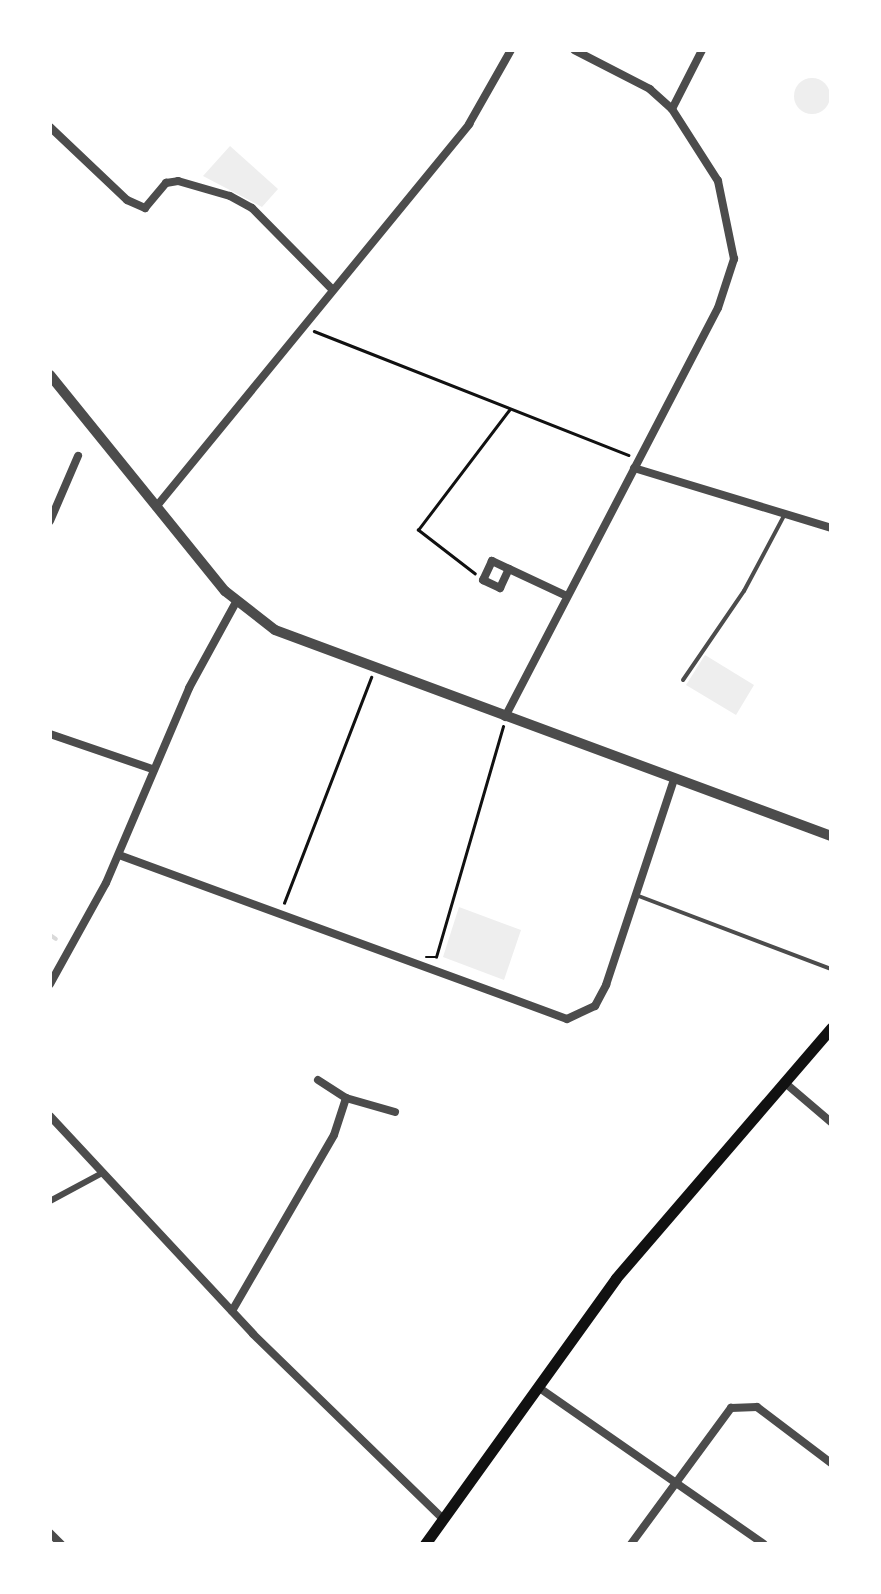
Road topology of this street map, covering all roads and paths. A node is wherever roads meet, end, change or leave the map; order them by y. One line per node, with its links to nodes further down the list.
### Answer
1 (510, 50): 6 (street)
2 (574, 50): 4 (street)
3 (702, 50): 4 (street)
4 (672, 108): 11 (street)
5 (50, 126): 6 (street)
6 (334, 290): 7 (street)
7 (304, 326): 9 (path); 12 (street)
8 (50, 375): 12 (street)
9 (510, 409): 11 (path); 17 (path)
10 (78, 456): 14 (street)
11 (636, 463): 13 (street); 18 (street)
12 (156, 507): 19 (street)
13 (785, 514): 15 (street); 21 (lane)
14 (50, 521)
15 (831, 528)
16 (509, 569): 17 (street); 17 (street); 18 (street)
17 (483, 580)
18 (567, 596): 22 (street)
19 (236, 602): 20 (street); 24 (street)
20 (374, 670): 22 (street); 29 (path)
21 (683, 680)
22 (505, 717): 25 (street); 30 (path)
23 (50, 734): 24 (street)
24 (152, 769): 27 (street)
25 (674, 780): 26 (street); 28 (street)
26 (831, 836)
27 (119, 855): 29 (street); 32 (street)
28 (636, 895): 30 (street); 31 (lane)
29 (278, 919): 30 (street)
30 (422, 968)
31 (831, 969)
32 (50, 984)
33 (831, 1028): 35 (main road)
34 (318, 1080): 36 (street)
35 (784, 1082): 39 (street); 43 (main road)
36 (346, 1098): 37 (street); 42 (street)
37 (396, 1112)
38 (50, 1116): 40 (street)
39 (831, 1122)
40 (102, 1173): 41 (street); 42 (street)
41 (50, 1202)
42 (232, 1311): 46 (street)
43 (538, 1387): 45 (street); 46 (main road)
44 (831, 1462): 45 (street)
45 (675, 1482): 50 (street); 51 (street)
46 (442, 1518): 49 (main road)
47 (50, 1532): 48 (street)
48 (61, 1544)
49 (424, 1544)
50 (631, 1544)
51 (764, 1544)

